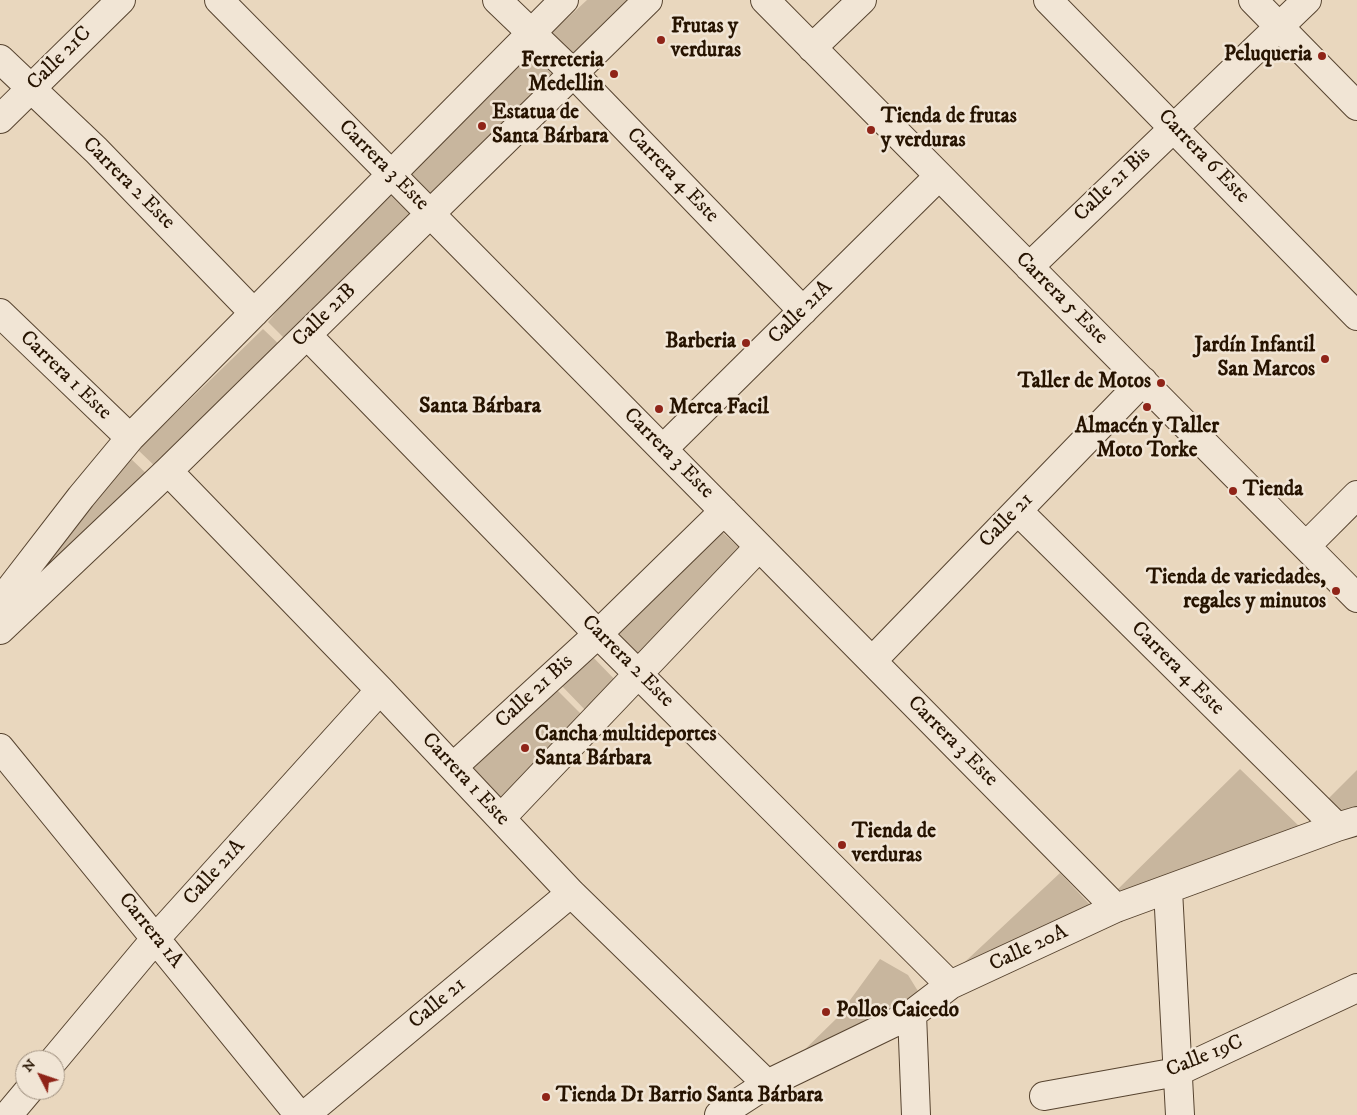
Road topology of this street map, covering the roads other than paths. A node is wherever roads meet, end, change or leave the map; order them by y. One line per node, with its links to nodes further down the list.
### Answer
1 (121, 0): 16 (street, Calle 21C)
2 (219, 0): 20 (street, Carrera 3 Este)
3 (497, 0): 12 (street, Carrera 4 Este)
4 (564, 0): 12 (street)
5 (648, 0): 15 (street, Calle 21B)
6 (765, 0): 13 (street, Carrera 5 Este)
7 (862, 0): 13 (street)
8 (1048, 0): 19 (street, Carrera 6 Este)
9 (1253, 0): 11 (street)
10 (1307, 0): 11 (street, Calle 21 Bis)
11 (1280, 26): 17 (street); 19 (street, Calle 21 Bis)
12 (532, 32): 15 (street, Carrera 4 Este); 20 (street)
13 (812, 48): 21 (street, Carrera 5 Este)
14 (0, 59): 16 (street, Carrera 2 Este)
15 (572, 72): 22 (street, Calle 21B); 24 (street, Carrera 4 Este)
16 (30, 89): 18 (street, Calle 21C); 26 (street, Carrera 2 Este)
17 (1357, 106)
18 (0, 119)
19 (1173, 126): 23 (street, Calle 21 Bis); 27 (street, Carrera 6 Este)
20 (391, 174): 22 (street, Carrera 3 Este); 26 (street)
21 (939, 176): 23 (street, Carrera 5 Este); 24 (street, Calle 21A)
22 (429, 213): 28 (street, Calle 21B); 31 (street, Carrera 3 Este)
23 (1029, 267): 29 (street, Carrera 5 Este)
24 (803, 311): 31 (street, Calle 21A)
25 (0, 313): 30 (street, Carrera 1 Este)
26 (254, 313): 30 (street)
27 (1357, 316)
28 (307, 335): 32 (street, Calle 21B); 41 (street, Carrera 2 Este)
29 (1143, 381): 35 (street, Calle 21); 36 (street, Carrera 5 Este)
30 (130, 438): 38 (street)
31 (663, 449): 34 (street, Carrera 3 Este)
32 (168, 471): 40 (street, Calle 21B); 44 (street, Carrera 1 Este)
33 (1357, 495): 36 (street)
34 (724, 511): 37 (street, Carrera 3 Este); 41 (street, Calle 21 Bis)
35 (1018, 511): 42 (street, Calle 21); 48 (street, Carrera 4 Este)
36 (1306, 546): 39 (street, Carrera 5 Este)
37 (759, 547): 42 (street, Carrera 3 Este); 43 (street)
38 (3, 591)
39 (1357, 598)
40 (0, 630)
41 (598, 634): 43 (street, Carrera 2 Este); 46 (street, Calle 21 Bis)
42 (872, 661): 51 (street, Carrera 3 Este)
43 (637, 673): 47 (street); 53 (street, Carrera 2 Este)
44 (380, 690): 46 (street, Carrera 1 Este); 52 (street, Calle 21A)
45 (0, 748): 52 (street, Carrera 1A)
46 (453, 767): 47 (street, Carrera 1 Este)
47 (501, 818): 50 (street, Carrera 1 Este)
48 (1347, 824): 49 (street, Calle 20A)
49 (1168, 890): 51 (street, Calle 20A); 57 (street)
50 (571, 893): 58 (street, Carrera 1 Este); 64 (street, Calle 21)
51 (1116, 908): 53 (street, Calle 20A)
52 (156, 938): 56 (street, Calle 21A); 63 (street, Carrera 1A)
53 (950, 985): 55 (street, Calle 20A)
54 (1357, 988): 57 (street, Calle 19C)
55 (912, 1014): 58 (street, Calle 20A); 66 (street)
56 (62, 1050)
57 (1178, 1072): 59 (street, Calle 19C); 67 (street)
58 (767, 1084): 65 (street, Calle 20A)
59 (1044, 1096)
60 (20, 1100): 62 (street)
61 (0, 1108): 62 (street)
62 (7, 1115)
63 (298, 1115)
64 (305, 1115)
65 (719, 1115)
66 (916, 1115)
67 (1180, 1115)

